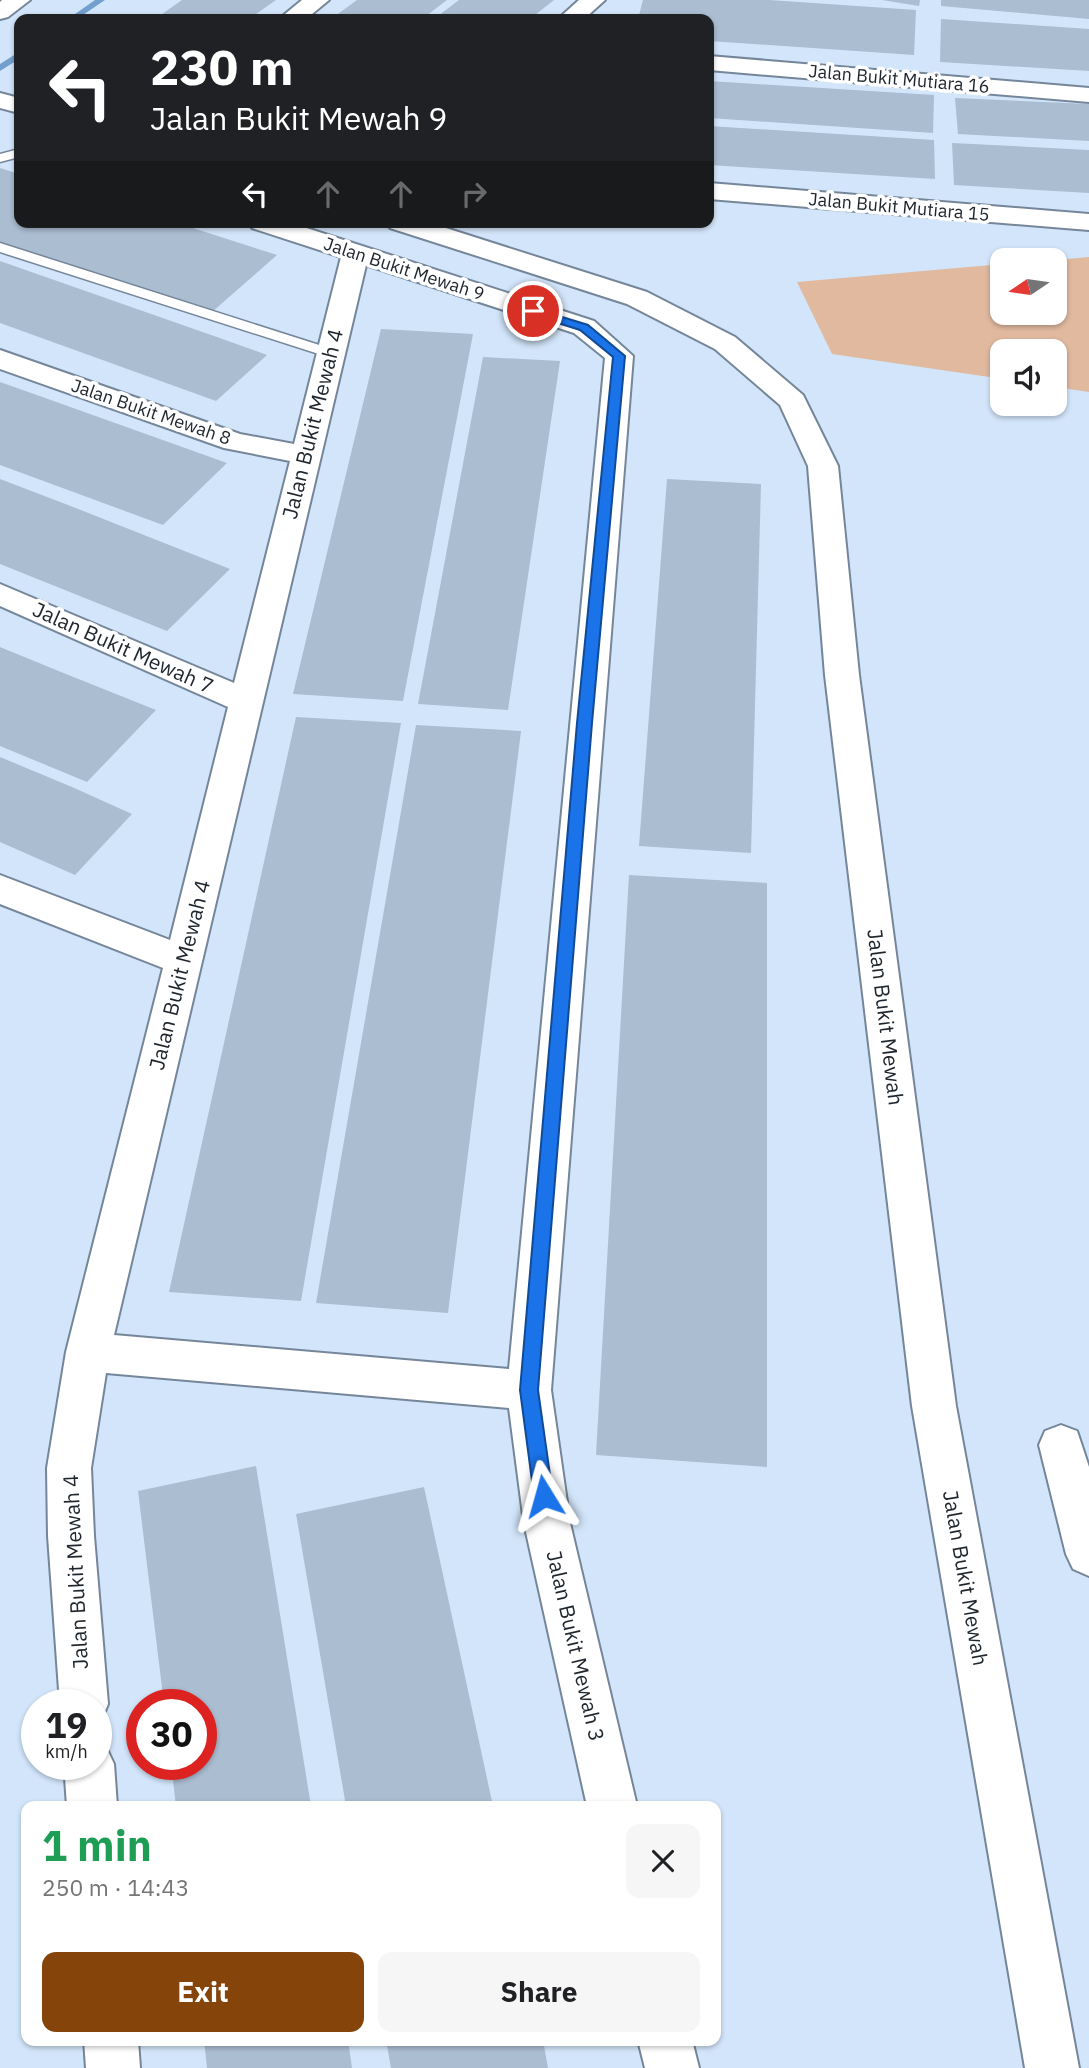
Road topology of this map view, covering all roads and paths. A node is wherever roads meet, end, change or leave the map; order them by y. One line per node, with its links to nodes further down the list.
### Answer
1 (18, 0): 4 (street)
2 (317, 0): 5 (street)
3 (593, 0): 6 (street)
4 (0, 12)
5 (298, 14)
6 (576, 14)
7 (714, 63): 8 (street, Jalan Bukit Mutiara 16)
8 (1089, 95)
9 (714, 191): 10 (street, Jalan Bukit Mutiara 15)
10 (1089, 222)
11 (279, 228): 14 (street, Jalan Bukit Mewah 9)
12 (418, 228): 35 (street, Jalan Bukit Mewah)
13 (0, 247): 15 (lane)
14 (355, 254): 15 (street, Jalan Bukit Mewah 4); 16 (street, Jalan Bukit Mewah 9)
15 (330, 353): 18 (street, Jalan Bukit Mewah 4)
16 (619, 356): 24 (street, Jalan Bukit Mewah 3)
17 (0, 359): 18 (street, Jalan Bukit Mewah 8)
18 (305, 455): 20 (street, Jalan Bukit Mewah 4)
19 (0, 594): 20 (street, Jalan Bukit Mewah 7)
20 (246, 702): 22 (street, Jalan Bukit Mewah 4)
21 (0, 889): 22 (street)
22 (184, 961): 23 (street, Jalan Bukit Mewah 4)
23 (88, 1352): 24 (street); 27 (street, Jalan Bukit Mewah 4)
24 (529, 1390): 30 (street, Jalan Bukit Mewah 3)
25 (1061, 1445): 26 (street)
26 (1089, 1554)
27 (83, 1689)
28 (90, 1780): 29 (street)
29 (92, 1801)
30 (611, 1801)
31 (111, 2046): 33 (street)
32 (666, 2046): 34 (street)
33 (113, 2068)
34 (672, 2068)
35 (1052, 2068)

